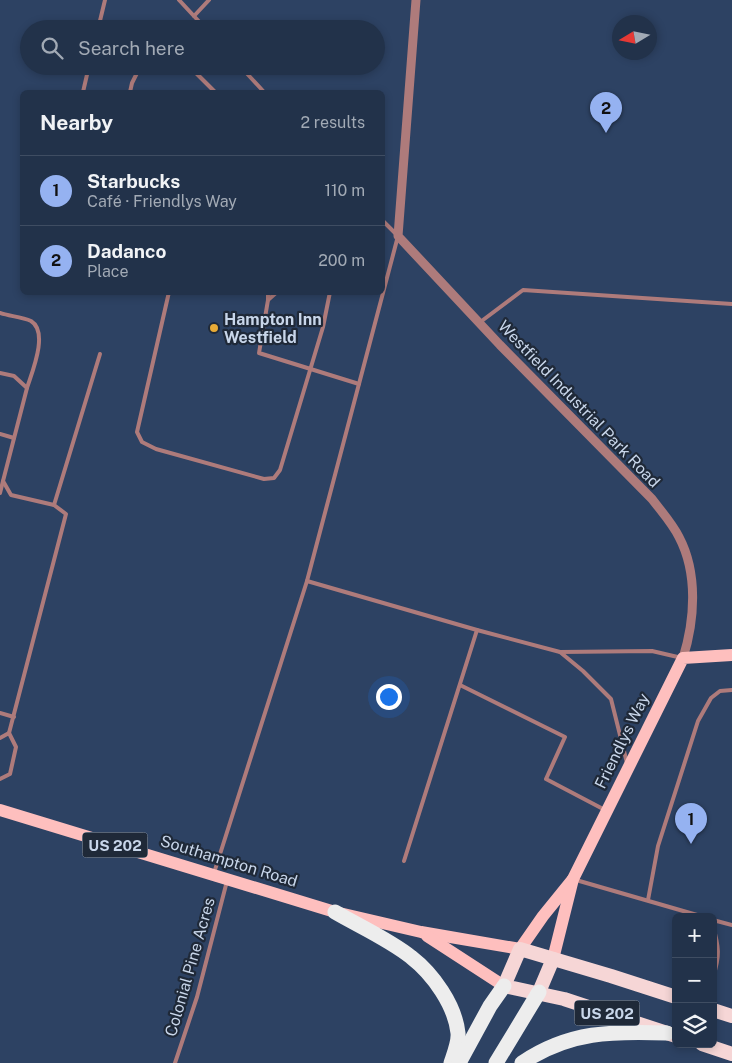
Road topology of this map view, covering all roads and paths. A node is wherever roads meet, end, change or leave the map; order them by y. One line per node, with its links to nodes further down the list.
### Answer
1 (105, 0): 6 (lane)
2 (179, 0): 5 (lane)
3 (209, 0): 5 (lane)
4 (416, 0): 17 (street)
5 (194, 16): 7 (lane)
6 (100, 20)
7 (198, 20)
8 (87, 75): 12 (lane)
9 (136, 75): 13 (lane)
10 (198, 75): 14 (lane)
11 (248, 75): 15 (lane)
12 (83, 90)
13 (130, 90)
14 (213, 90)
15 (262, 90)
16 (385, 223): 17 (lane, Westfield Industrial Park Road)
17 (398, 236): 18 (lane); 27 (street, Westfield Industrial Park Road)
18 (385, 285)
19 (168, 295): 29 (lane)
20 (268, 295): 24 (lane)
21 (274, 295): 24 (lane)
22 (329, 295): 29 (lane)
23 (382, 295): 31 (lane)
24 (268, 300): 29 (lane)
25 (732, 304): 27 (lane)
26 (0, 313): 32 (lane)
27 (479, 322): 39 (street, Westfield Industrial Park Road)
28 (100, 354): 37 (lane)
29 (310, 370): 31 (lane)
30 (0, 373): 32 (lane)
31 (359, 384): 38 (lane)
32 (27, 388): 34 (lane)
33 (0, 434): 34 (lane)
34 (14, 438): 35 (lane)
35 (3, 481): 36 (lane); 37 (lane)
36 (0, 493)
37 (54, 505): 47 (lane)
38 (307, 582): 40 (lane); 55 (lane)
39 (692, 616): 43 (street, Friendlys Way)
40 (477, 630): 41 (lane); 44 (lane)
41 (560, 652): 43 (lane); 50 (lane)
42 (732, 655): 43 (main road)
43 (683, 658): 50 (main road, Friendlys Way)
44 (460, 685): 52 (lane); 54 (lane)
45 (732, 690): 58 (lane)
46 (0, 713): 47 (lane)
47 (14, 717): 48 (lane)
48 (9, 733): 49 (lane); 51 (lane)
49 (0, 738)
50 (628, 767): 52 (main road, Friendlys Way)
51 (0, 779)
52 (607, 811): 57 (main road, Friendlys Way)
53 (1, 813): 55 (main road, Southampton Road / US 202)
54 (404, 861)
55 (213, 875): 56 (main road, Southampton Road / US 202)
56 (228, 878): 59 (main road, Southampton Road / US 202); 76 (lane, Colonial Pine Acres)
57 (573, 879): 58 (lane); 65 (main road, Friendlys Way); 66 (main road, Friendlys Way)
58 (648, 900): 60 (lane)
59 (335, 912): 63 (main road, Southampton Road / US 202); 77 (highway)
60 (691, 913)
61 (717, 921): 62 (lane)
62 (732, 925)
63 (421, 932): 65 (main road, Southampton Road / US 202); 68 (main road, Southampton Road / US 202)
64 (717, 943): 67 (lane)
65 (520, 949): 66 (highway, Southampton Road / US 202); 68 (highway, Friendlys Way)
66 (553, 959): 69 (highway, Friendlys Way); 70 (highway, Southampton Road / US 202)
67 (717, 964)
68 (504, 986): 69 (highway, Southampton Road / US 202); 78 (highway)
69 (539, 992): 73 (highway, Southampton Road / US 202); 79 (highway)
70 (672, 996)
71 (717, 1011): 72 (highway)
72 (732, 1016)
73 (671, 1034): 80 (highway)
74 (714, 1048): 75 (highway)
75 (732, 1054)
76 (175, 1063)
77 (451, 1063)
78 (459, 1063)
79 (496, 1063)
80 (522, 1063)

